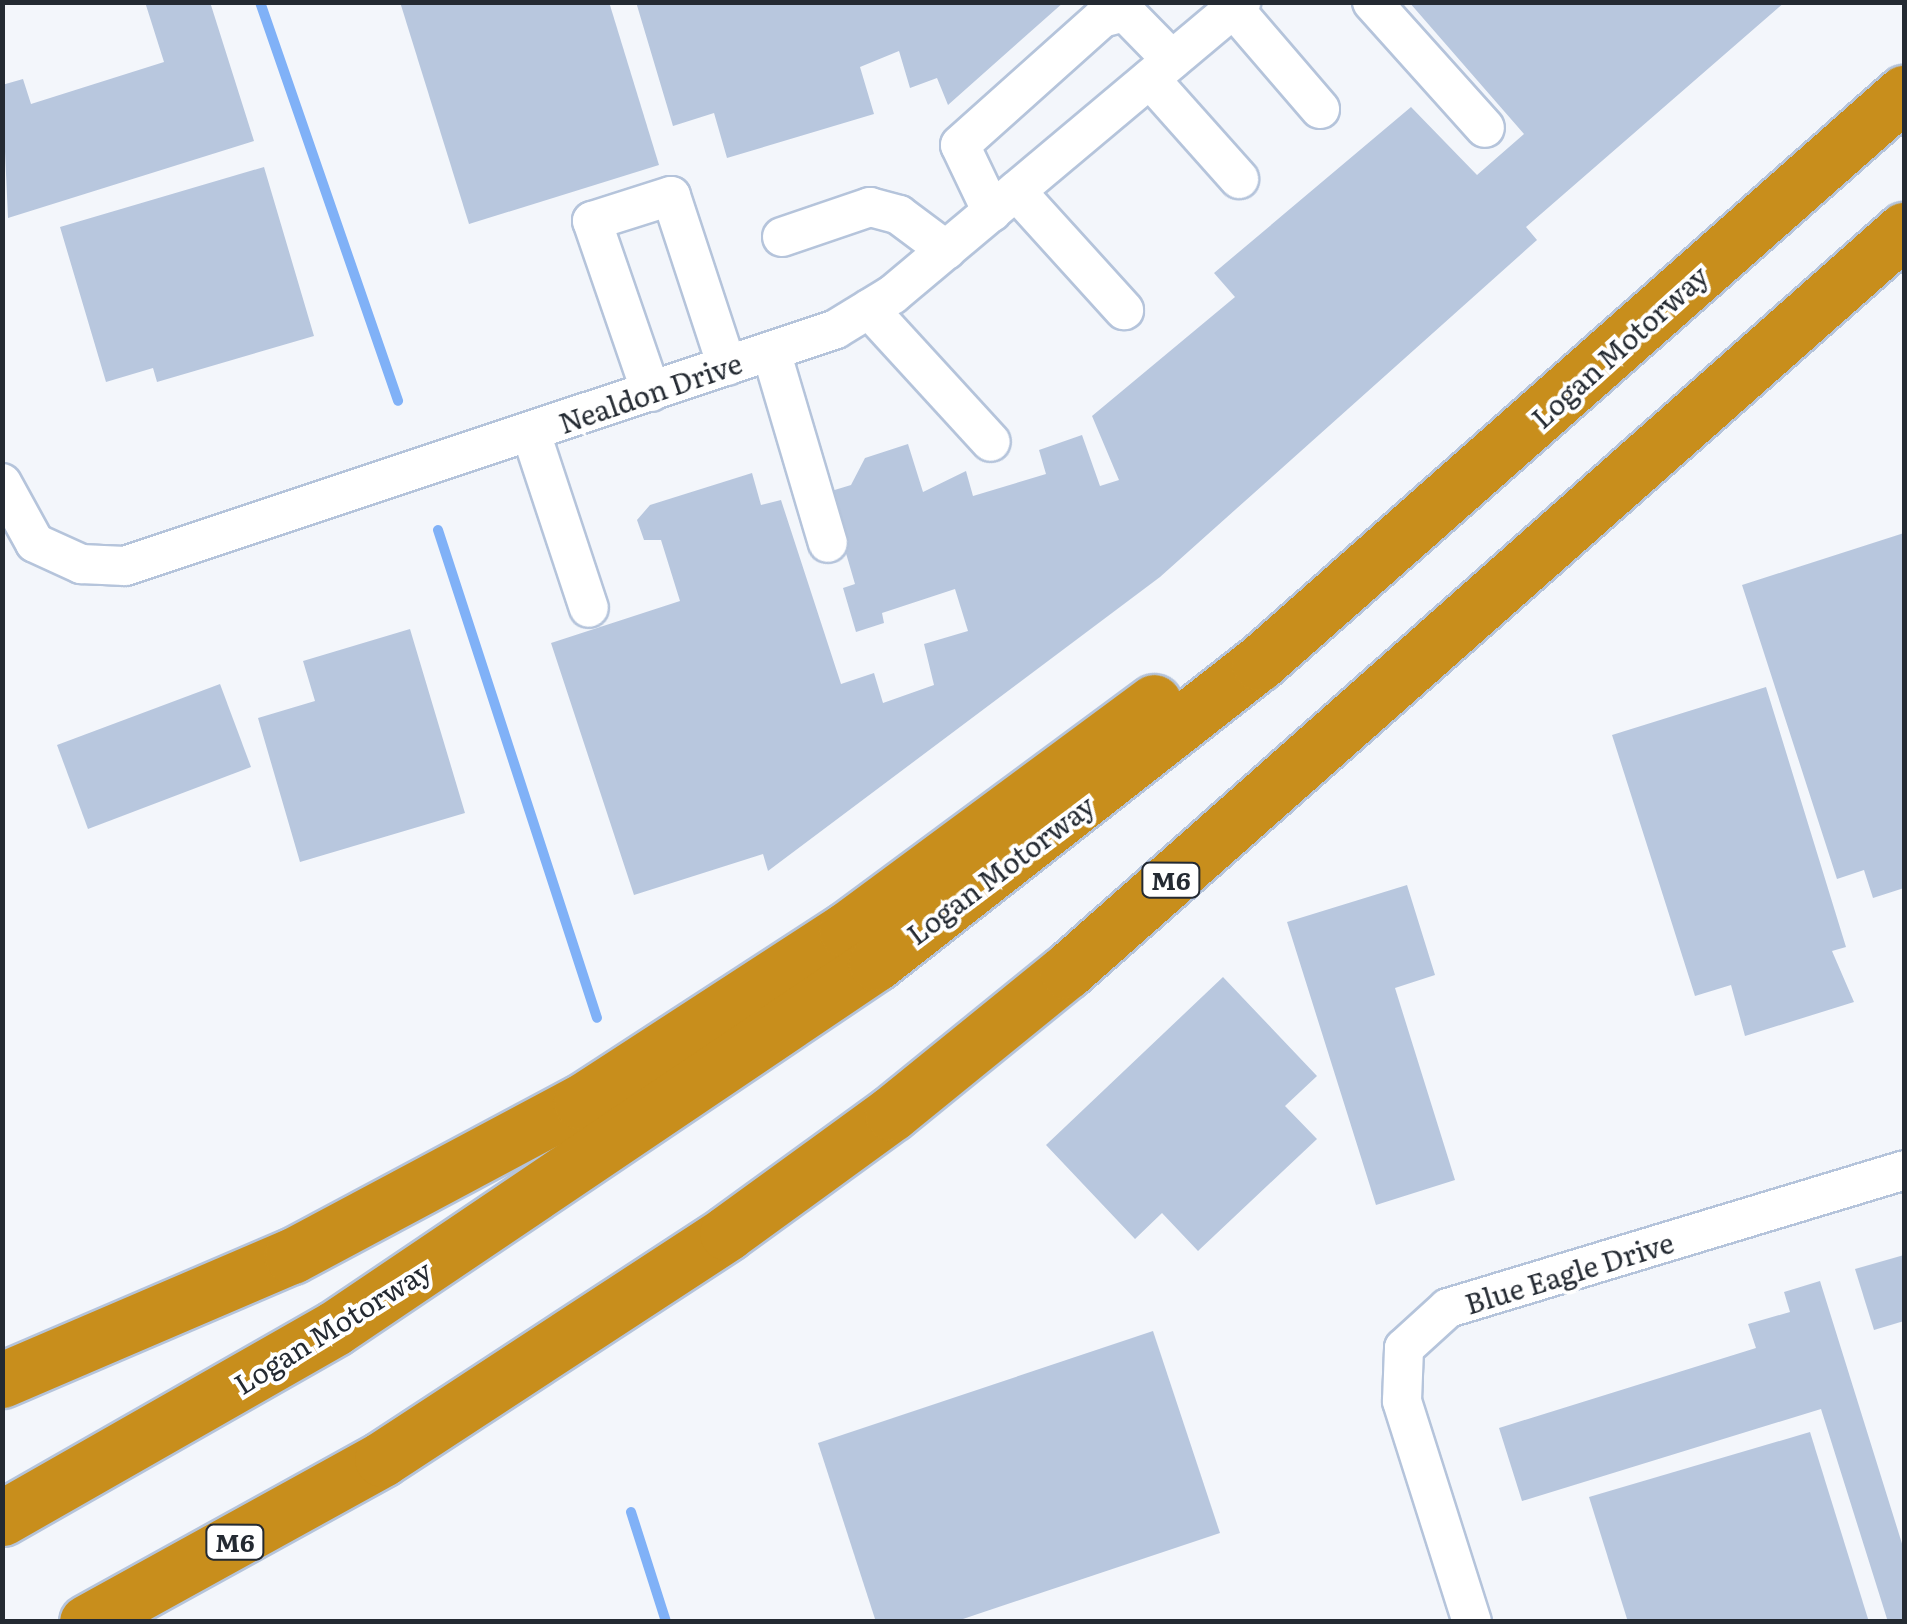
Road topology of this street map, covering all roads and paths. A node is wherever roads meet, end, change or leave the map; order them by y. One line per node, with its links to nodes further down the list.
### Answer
1 (1372, 2): 6 (street)
2 (1238, 6): 3 (street, Nealdon Drive); 5 (street)
3 (1161, 70): 7 (street); 8 (street, Nealdon Drive); 8 (street)
4 (1904, 93): 20 (highway, Logan Motorway)
5 (1320, 109)
6 (1485, 128)
7 (1240, 179)
8 (1004, 201): 11 (street, Nealdon Drive); 13 (street)
9 (1904, 230): 26 (highway, M6)
10 (782, 237): 11 (street)
11 (946, 250): 12 (street, Nealdon Drive)
12 (868, 309): 14 (street, Nealdon Drive); 18 (street)
13 (1124, 310)
14 (771, 351): 15 (street, Nealdon Drive); 21 (street)
15 (727, 366): 16 (street, Nealdon Drive); 16 (street)
16 (651, 392): 17 (street, Nealdon Drive)
17 (530, 433): 19 (street, Nealdon Drive); 22 (street)
18 (991, 442)
19 (2, 482)
20 (1428, 514): 24 (highway); 25 (highway, Logan Motorway)
21 (828, 542)
22 (588, 608)
23 (1904, 1170): 27 (street, Blue Eagle Drive)
24 (2, 1380)
25 (2, 1518)
26 (87, 1622)
27 (1472, 1622)

